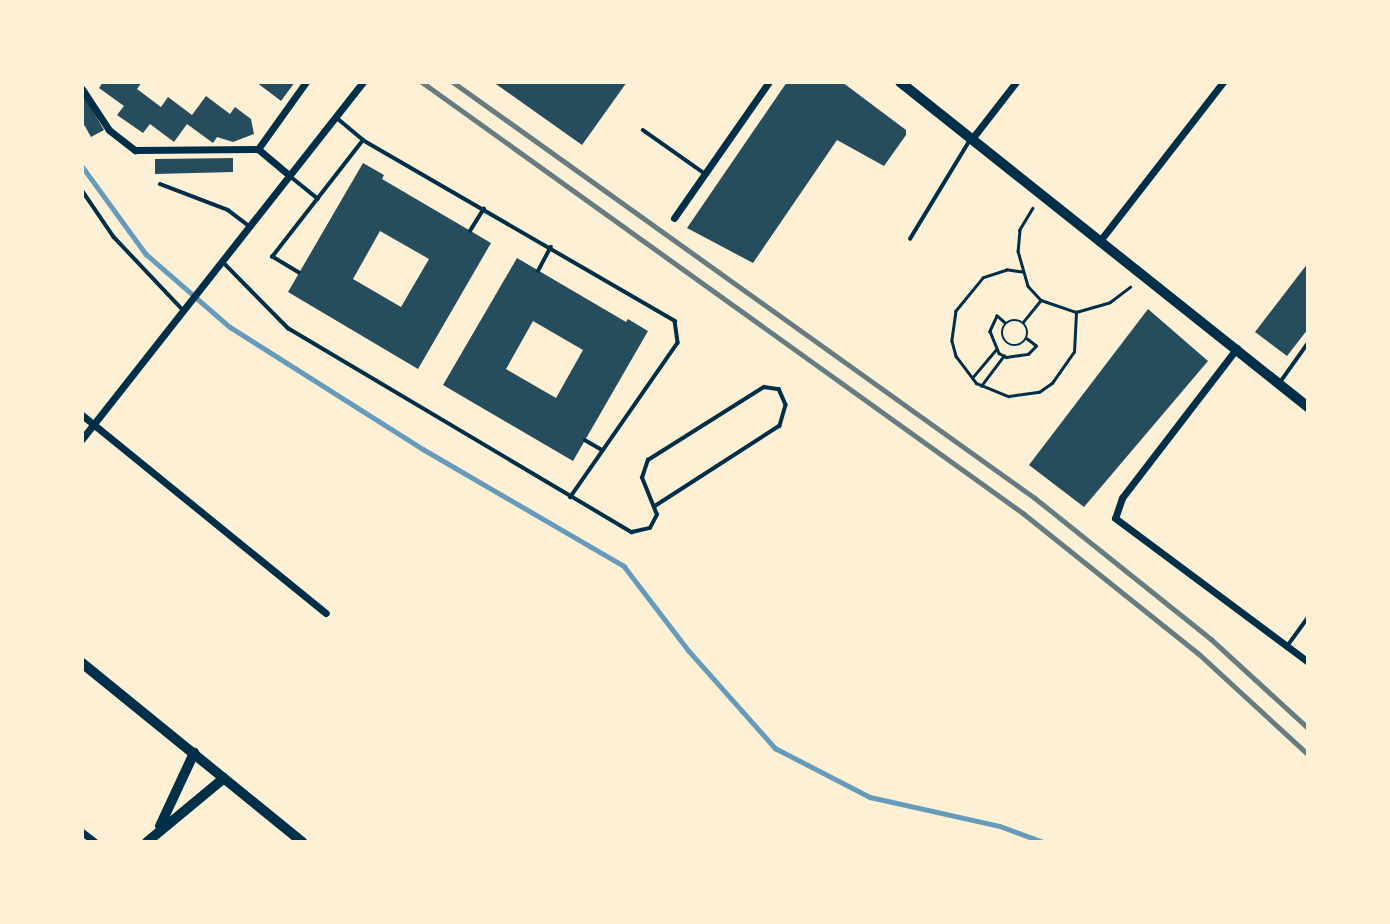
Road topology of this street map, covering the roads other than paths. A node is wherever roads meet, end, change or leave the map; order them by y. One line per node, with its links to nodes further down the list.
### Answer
1 (306, 82): 12 (street)
2 (363, 82): 8 (street)
3 (769, 82): 14 (street)
4 (900, 82): 11 (main road)
5 (1016, 82): 11 (street)
6 (1223, 82): 23 (street)
7 (82, 89): 12 (street)
8 (336, 117): 10 (lane); 13 (street)
9 (643, 130): 14 (lane)
10 (363, 140): 17 (lane); 18 (lane)
11 (970, 140): 22 (lane); 23 (main road)
12 (258, 149): 13 (street)
13 (288, 174): 17 (lane); 20 (street)
14 (706, 174): 19 (street)
15 (160, 184): 20 (lane)
16 (82, 190): 28 (lane)
17 (318, 199): 27 (lane)
18 (484, 209): 21 (lane); 24 (lane)
19 (674, 218)
20 (249, 226): 25 (street)
21 (470, 231)
22 (909, 239)
23 (1098, 243): 30 (main road)
24 (551, 247): 26 (lane); 37 (lane)
25 (222, 261): 28 (street); 38 (lane)
26 (538, 271)
27 (299, 273)
28 (184, 309): 34 (street)
29 (1308, 343): 31 (lane)
30 (1238, 347): 31 (main road); 42 (street)
31 (1280, 383): 32 (main road)
32 (1307, 403)
33 (82, 415): 34 (street)
34 (94, 424): 35 (street); 40 (street)
35 (82, 439)
36 (585, 440): 37 (lane)
37 (602, 450): 38 (lane)
38 (571, 497): 39 (lane)
39 (656, 506): 39 (lane)
40 (326, 612)
41 (1308, 617): 42 (lane)
42 (1286, 646): 43 (street)
43 (1308, 662)
44 (82, 663): 45 (street)
45 (194, 753): 46 (street); 47 (street)
46 (224, 779): 47 (street); 51 (street)
47 (160, 827): 50 (street)
48 (82, 832): 49 (street)
49 (95, 842)
50 (147, 842)
51 (302, 842)

